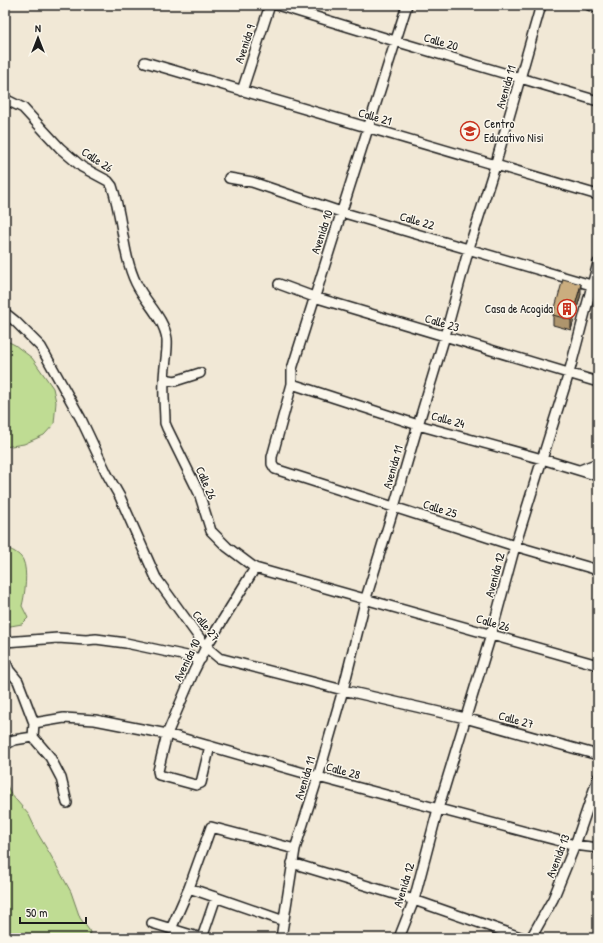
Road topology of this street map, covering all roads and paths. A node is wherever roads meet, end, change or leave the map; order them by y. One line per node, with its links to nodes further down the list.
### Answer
1 (270, 5): 10 (street, Avenida 9)
2 (277, 5): 7 (street, Calle 20)
3 (407, 5): 7 (street, Avenida 10)
4 (541, 5): 9 (street, Avenida 11)
5 (590, 5): 6 (street)
6 (598, 8)
7 (395, 42): 9 (street, Calle 20); 13 (street, Avenida 10)
8 (145, 62): 10 (street, Calle 21)
9 (521, 78): 12 (street, Calle 20); 14 (street, Avenida 11)
10 (242, 91): 13 (street, Calle 21)
11 (5, 99): 27 (street, Calle 26)
12 (598, 101)
13 (368, 127): 14 (street, Calle 21); 17 (street, Avenida 10)
14 (495, 166): 16 (street, Calle 21); 18 (street, Avenida 11)
15 (229, 178): 17 (street, Calle 22)
16 (598, 195)
17 (341, 212): 18 (street, Calle 22); 22 (street, Avenida 10)
18 (469, 248): 21 (street, Calle 22); 24 (street, Avenida 11)
19 (598, 263): 21 (street, Avenida 12)
20 (279, 284): 22 (street, Calle 23)
21 (595, 286): 26 (street, Avenida 12)
22 (314, 297): 24 (street, Calle 23); 29 (street, Avenida 10)
23 (5, 313): 43 (street, Calle 27)
24 (445, 336): 26 (street, Calle 23); 30 (street, Avenida 11)
25 (200, 373): 27 (street)
26 (569, 373): 28 (street, Calle 23); 31 (street, Avenida 12)
27 (164, 379): 38 (street, Calle 26)
28 (598, 382)
29 (292, 384): 30 (street, Calle 24); 33 (street, Avenida 10)
30 (418, 425): 31 (street, Calle 24); 36 (street, Avenida 11)
31 (542, 459): 34 (street, Calle 24); 37 (street, Avenida 12)
32 (598, 463): 34 (street)
33 (274, 469): 36 (street, Calle 25)
34 (580, 470): 35 (street, Calle 24)
35 (598, 476)
36 (394, 507): 37 (street, Calle 25); 40 (street, Avenida 11)
37 (515, 546): 39 (street, Calle 25); 41 (street, Avenida 12)
38 (255, 568): 40 (street, Calle 26); 43 (street, Avenida 10)
39 (598, 570)
40 (366, 598): 41 (street, Calle 26); 47 (street, Avenida 11)
41 (491, 635): 46 (street, Calle 26); 48 (street, Avenida 12)
42 (5, 642): 44 (street)
43 (206, 647): 44 (street, Avenida 10); 47 (street, Calle 27)
44 (201, 659): 50 (street, Avenida 10)
45 (5, 660): 49 (street)
46 (598, 665)
47 (342, 690): 48 (street, Calle 27); 55 (street, Avenida 11)
48 (465, 718): 54 (street, Calle 27); 58 (street, Avenida 12)
49 (34, 723): 50 (street, Calle 28); 51 (street)
50 (167, 734): 53 (street, Calle 28); 53 (street, Avenida 10)
51 (33, 738): 52 (street); 57 (street)
52 (5, 745)
53 (210, 746): 55 (street, Calle 28)
54 (598, 755)
55 (318, 777): 58 (street, Calle 28); 61 (street, Avenida 11)
56 (598, 778): 59 (street, Avenida 13)
57 (67, 803)
58 (438, 809): 59 (street, Calle 28); 65 (street, Avenida 12)
59 (575, 845): 60 (street, Calle 28); 73 (street, Avenida 13)
60 (598, 848)
61 (295, 849): 62 (street, Avenida 11); 63 (street)
62 (292, 863): 65 (street); 66 (street, Avenida 11)
63 (189, 888): 64 (street); 68 (street)
64 (216, 897): 66 (street); 69 (street)
65 (414, 900): 71 (street, Avenida 12); 72 (street)
66 (284, 921): 70 (street, Avenida 11)
67 (152, 923): 68 (street)
68 (171, 929): 69 (street)
69 (202, 938)
70 (281, 938)
71 (399, 938)
72 (524, 938)
73 (531, 938)

